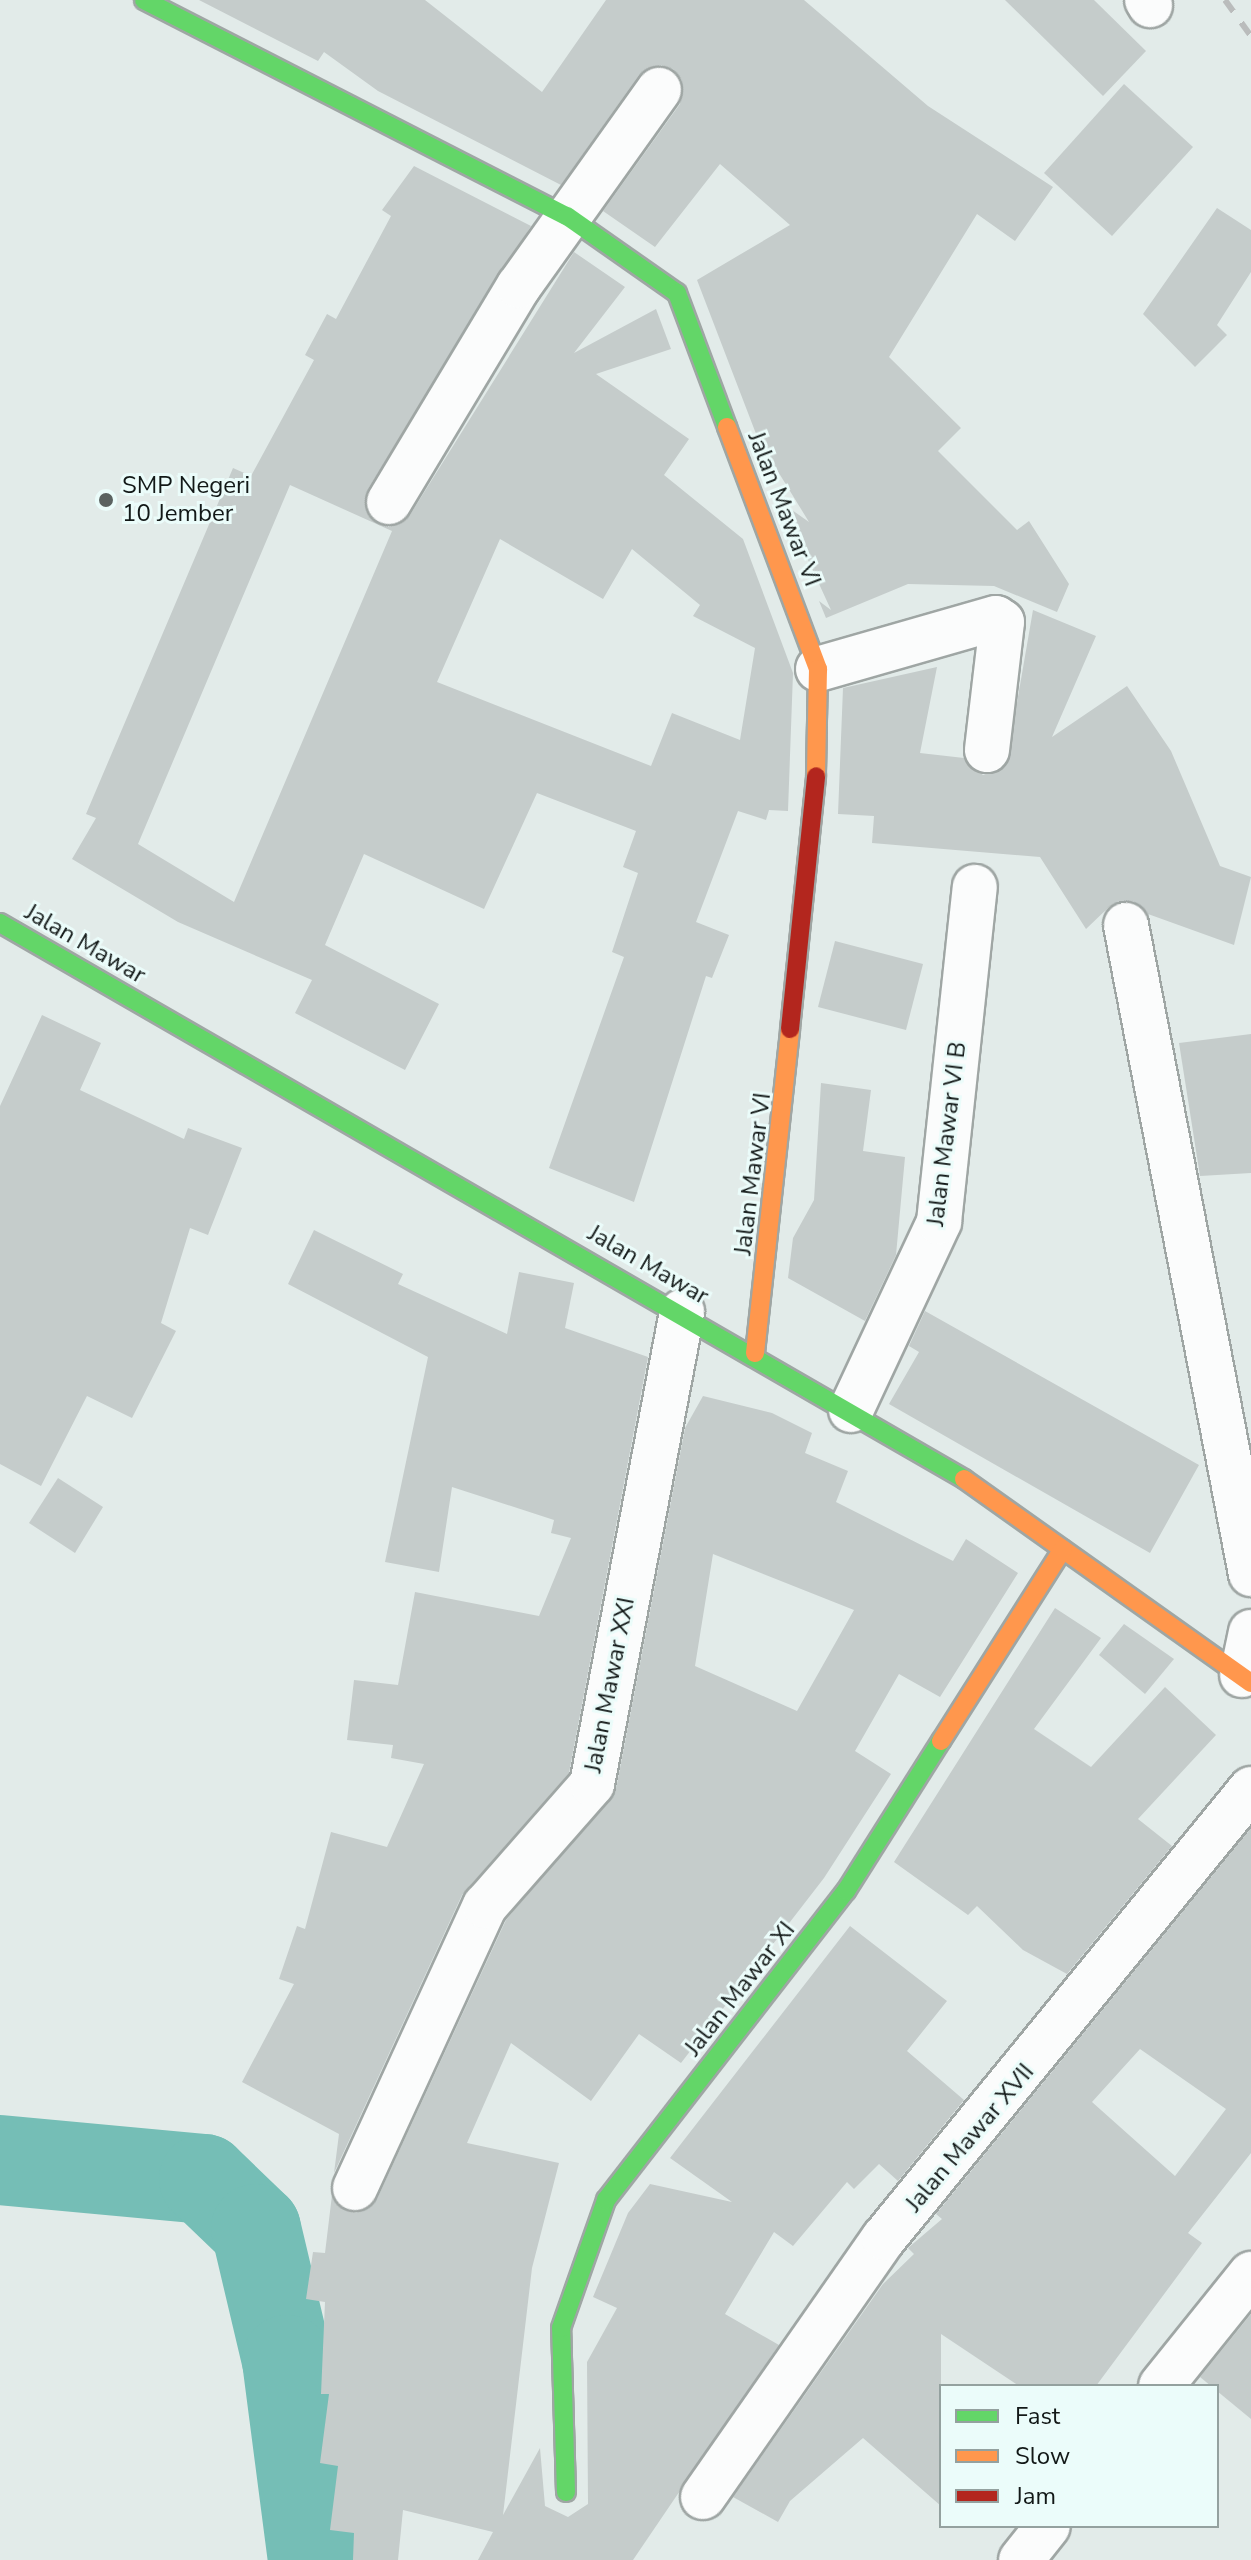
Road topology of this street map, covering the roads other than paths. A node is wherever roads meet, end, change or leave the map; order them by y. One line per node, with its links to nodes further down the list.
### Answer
1 (144, 0): 3 (street, Jalan Mawar VI)
2 (659, 90): 3 (street)
3 (567, 216): 4 (street); 5 (street, Jalan Mawar VI)
4 (389, 502)
5 (818, 669): 6 (street); 11 (street, Jalan Mawar VI)
6 (987, 750)
7 (975, 887): 12 (street, Jalan Mawar VI B)
8 (0, 923): 10 (street, Jalan Mawar)
9 (1126, 925): 14 (street)
10 (682, 1311): 11 (street, Jalan Mawar); 18 (street, Jalan Mawar XXI)
11 (755, 1353): 12 (street, Jalan Mawar)
12 (851, 1410): 13 (street, Jalan Mawar)
13 (1063, 1549): 16 (street, Jalan Mawar); 21 (street, Jalan Mawar XI)
14 (1251, 1574)
15 (1251, 1632): 16 (street)
16 (1246, 1679)
17 (1251, 1789): 22 (street, Jalan Mawar XVII)
18 (355, 2188)
19 (1251, 2274): 20 (street)
20 (1163, 2384)
21 (566, 2492)
22 (703, 2497)
23 (1046, 2528): 24 (street)
24 (1021, 2560)

